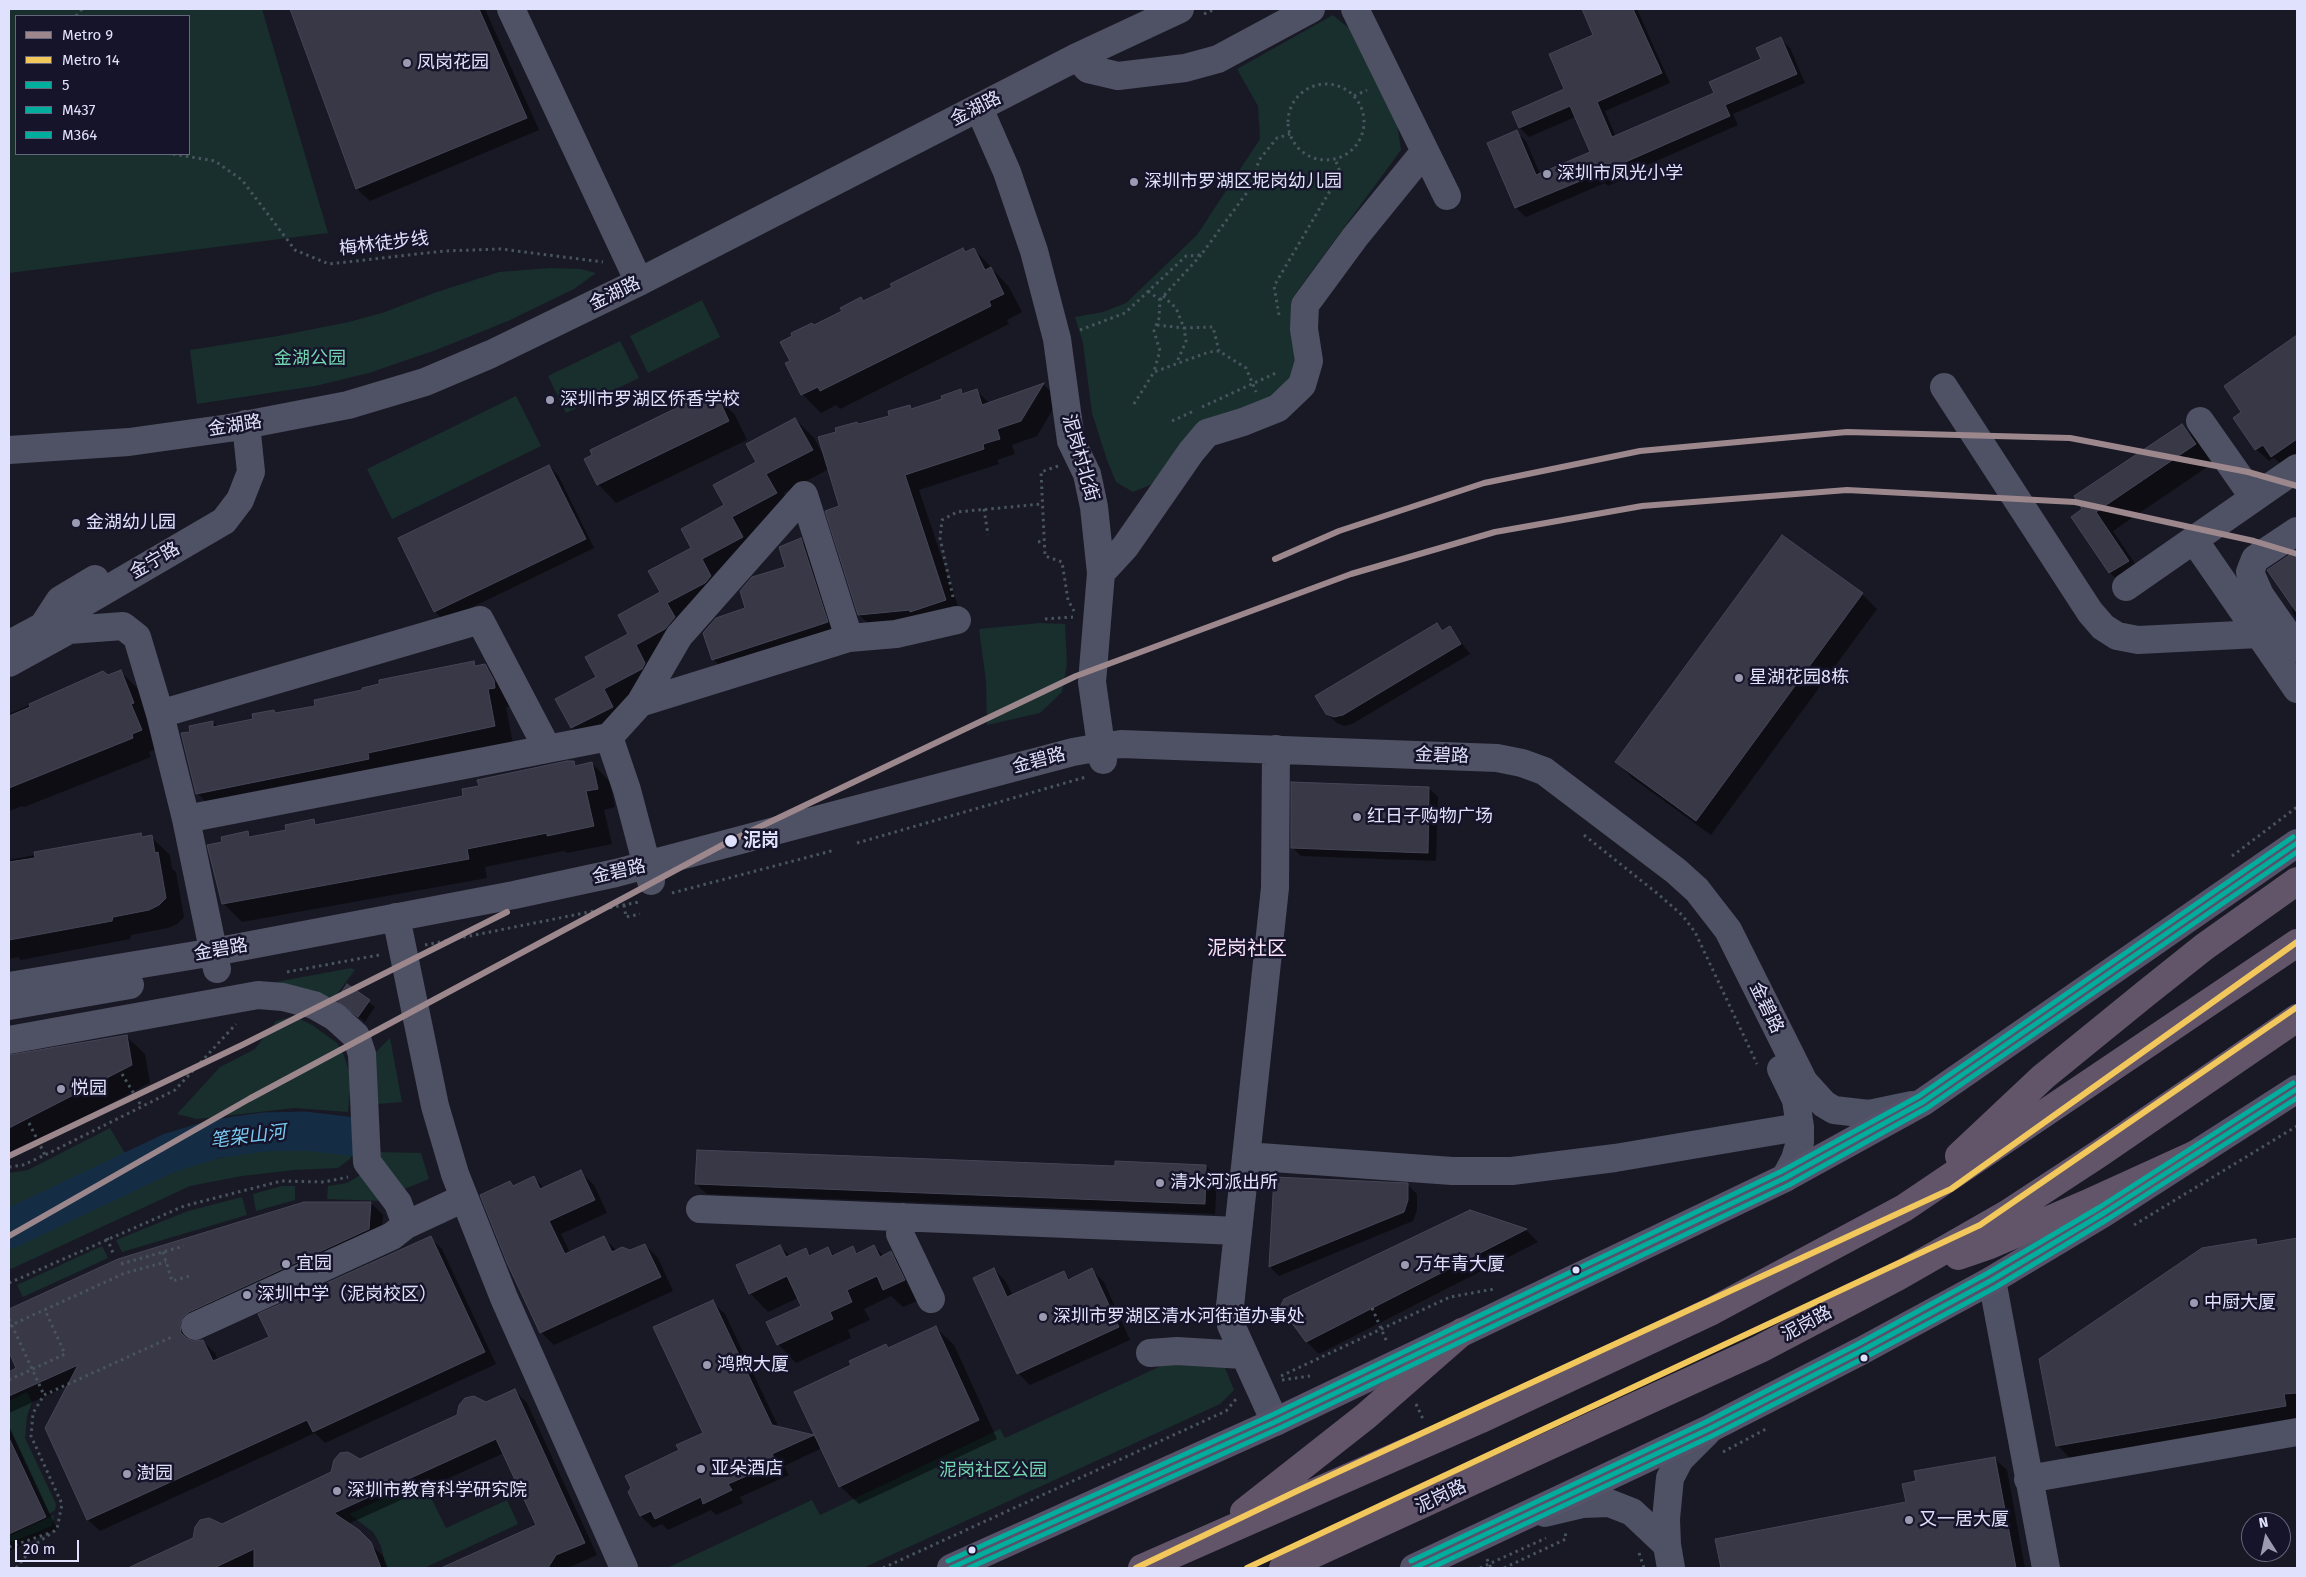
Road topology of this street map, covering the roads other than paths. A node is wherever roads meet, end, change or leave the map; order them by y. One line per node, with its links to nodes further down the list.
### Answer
1 (511, 9): 9 (street)
2 (1180, 9): 5 (street, 金湖路)
3 (1311, 9): 5 (street)
4 (1355, 9): 7 (street)
5 (1077, 57): 6 (street, 金湖路)
6 (979, 108): 9 (street, 金湖路); 18 (street, 泥岗村北街)
7 (1425, 151): 8 (street); 18 (street)
8 (1447, 196)
9 (639, 282): 12 (street, 金湖路)
10 (1944, 387): 22 (street)
11 (2200, 421): 15 (street)
12 (238, 426): 13 (street, 金湖路); 21 (street, 金宁路); 24 (street, 金宁路)
13 (9, 450)
14 (2297, 468): 15 (street)
15 (2254, 498): 17 (street)
16 (2297, 531): 25 (street)
17 (2194, 540): 19 (street); 22 (street)
18 (1101, 573): 33 (street, 泥岗村北街)
19 (2126, 587)
20 (957, 620): 23 (street)
21 (70, 630): 26 (street); 29 (street)
22 (2258, 634): 27 (street)
23 (849, 638): 28 (street); 28 (street)
24 (9, 644)
25 (2297, 648)
26 (9, 663)
27 (2297, 689)
28 (640, 703): 30 (street)
29 (160, 714): 31 (street); 34 (street)
30 (609, 737): 31 (street); 37 (street)
31 (548, 748): 34 (street)
32 (1276, 756): 33 (street, 金碧路); 46 (street, 金碧路); 49 (street); 50 (street, 金碧路)
33 (1097, 761): 37 (street, 金碧路)
34 (186, 819): 40 (street)
35 (2297, 842): 46 (main road)
36 (2297, 881): 52 (highway)
37 (652, 885): 38 (street, 金碧路)
38 (397, 925): 40 (street, 金碧路); 51 (street)
39 (2297, 943): 52 (highway)
40 (215, 961): 41 (street, 金碧路); 42 (street, 金碧路)
41 (9, 986)
42 (9, 1006)
43 (2297, 1018): 57 (highway, 泥岗路)
44 (9, 1040): 55 (street)
45 (2297, 1089): 48 (main road)
46 (1923, 1102): 50 (main road)
47 (1787, 1129): 49 (street)
48 (2196, 1154): 57 (highway); 58 (main road)
49 (1246, 1156): 56 (street)
50 (1785, 1178): 61 (main road)
51 (464, 1198): 55 (street); 71 (street)
52 (1904, 1208): 69 (highway)
53 (700, 1209): 54 (street)
54 (902, 1217): 56 (street); 59 (street)
55 (406, 1225): 60 (street)
56 (1238, 1232): 63 (street)
57 (1897, 1277): 74 (highway, 泥岗路)
58 (1992, 1280): 65 (main road); 67 (street)
59 (930, 1299)
60 (196, 1326)
61 (1462, 1332): 64 (main road); 69 (highway)
62 (1150, 1353): 63 (street)
63 (1243, 1355): 64 (street)
64 (1275, 1422): 72 (main road)
65 (1710, 1429): 68 (main road); 70 (street)
66 (2297, 1432): 67 (street)
67 (2028, 1479): 76 (street)
68 (1515, 1521): 70 (street); 75 (main road)
69 (1217, 1534): 73 (highway)
70 (1669, 1557)
71 (624, 1568)
72 (951, 1568)
73 (1142, 1568)
74 (1283, 1568)
75 (1414, 1568)
76 (2046, 1568)

